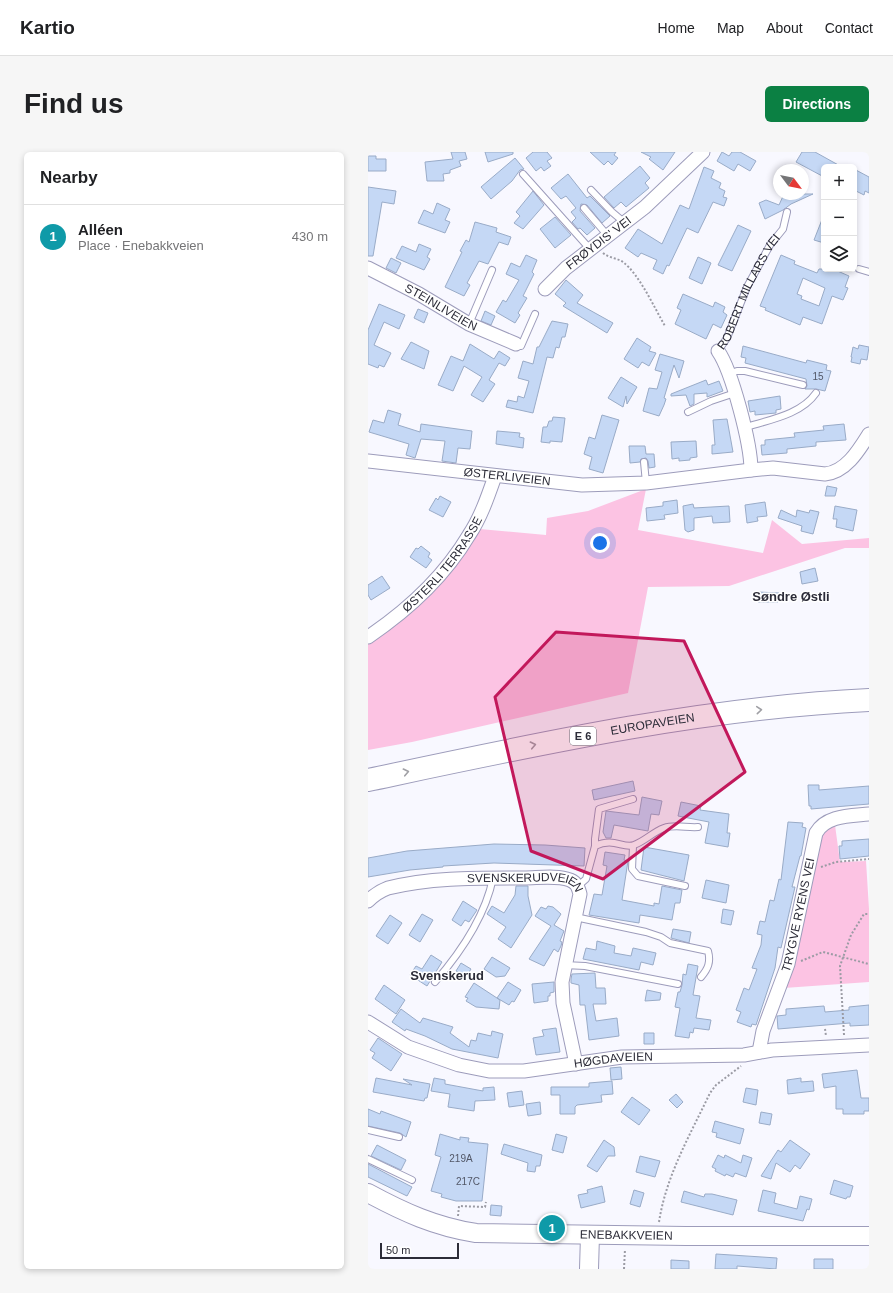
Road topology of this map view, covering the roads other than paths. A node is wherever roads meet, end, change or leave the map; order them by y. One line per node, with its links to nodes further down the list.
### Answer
1 (703, 152): 6 (street, FRØYDIS' VEI)
2 (523, 174): 8 (lane)
3 (591, 190): 6 (lane)
4 (584, 208): 7 (lane)
5 (787, 212): 17 (lane, ROBERT MILLARS VEI)
6 (625, 223): 7 (street, FRØYDIS' VEI)
7 (608, 236): 8 (street, FRØYDIS' VEI)
8 (593, 247): 13 (street, FRØYDIS' VEI)
9 (368, 268): 15 (street, STEINLIVEIEN)
10 (859, 269): 12 (lane)
11 (492, 270): 15 (lane)
12 (869, 272)
13 (545, 289)
14 (535, 314): 16 (lane)
15 (469, 324): 16 (street, STEINLIVEIEN)
16 (516, 344)
17 (718, 351): 18 (street, ROBERT MILLARS VEI)
18 (728, 374): 19 (lane); 20 (street, ROBERT MILLARS VEI)
19 (803, 385)
20 (735, 393): 22 (lane); 23 (street, ROBERT MILLARS VEI)
21 (816, 393): 23 (lane)
22 (688, 412)
23 (743, 428): 27 (street, ROBERT MILLARS VEI)
24 (869, 434): 27 (street, ØSTERLIVEIEN)
25 (368, 462): 28 (street, ØSTERLIVEIEN)
26 (644, 462): 29 (lane)
27 (751, 470): 29 (street, ØSTERLIVEIEN)
28 (495, 476): 29 (street, ØSTERLIVEIEN); 30 (street, ØSTERLI TERRASSE)
29 (646, 483)
30 (368, 637)
31 (869, 686): 33 (highway, EUROPAVEIEN / E 6)
32 (869, 700): 34 (highway, EUROPAVEIEN / E 6, one-way to 32)
33 (368, 766)
34 (368, 780)
35 (633, 799): 38 (lane)
36 (869, 814): 52 (street, TRYGVE RYENS VEI)
37 (698, 827): 39 (lane)
38 (595, 846): 39 (lane); 41 (lane)
39 (633, 846): 42 (lane)
40 (493, 878): 41 (street, SVENSKERUDVEIEN); 43 (street, SVENSKERUDVEIEN); 48 (lane)
41 (578, 886): 45 (street, SVENSKERUDVEIEN)
42 (685, 886)
43 (374, 893): 44 (street, SVENSKERUDVEIEN)
44 (368, 901)
45 (575, 917): 46 (street, SVENSKERUDVEIEN); 47 (lane)
46 (564, 965): 49 (lane); 53 (street, SVENSKERUDVEIEN)
47 (701, 978)
48 (436, 982)
49 (678, 984)
50 (368, 1022): 53 (street, HØGDAVEIEN)
51 (869, 1045): 52 (street, HØGDAVEIEN)
52 (755, 1053): 53 (street, HØGDAVEIEN)
53 (576, 1064)
54 (368, 1130): 55 (lane)
55 (399, 1137)
56 (368, 1160): 57 (lane)
57 (412, 1180)
58 (368, 1193): 59 (main road, ENEBAKKVEIEN)
59 (590, 1235): 60 (main road, ENEBAKKVEIEN); 61 (main road)
60 (869, 1236)
61 (589, 1269)

